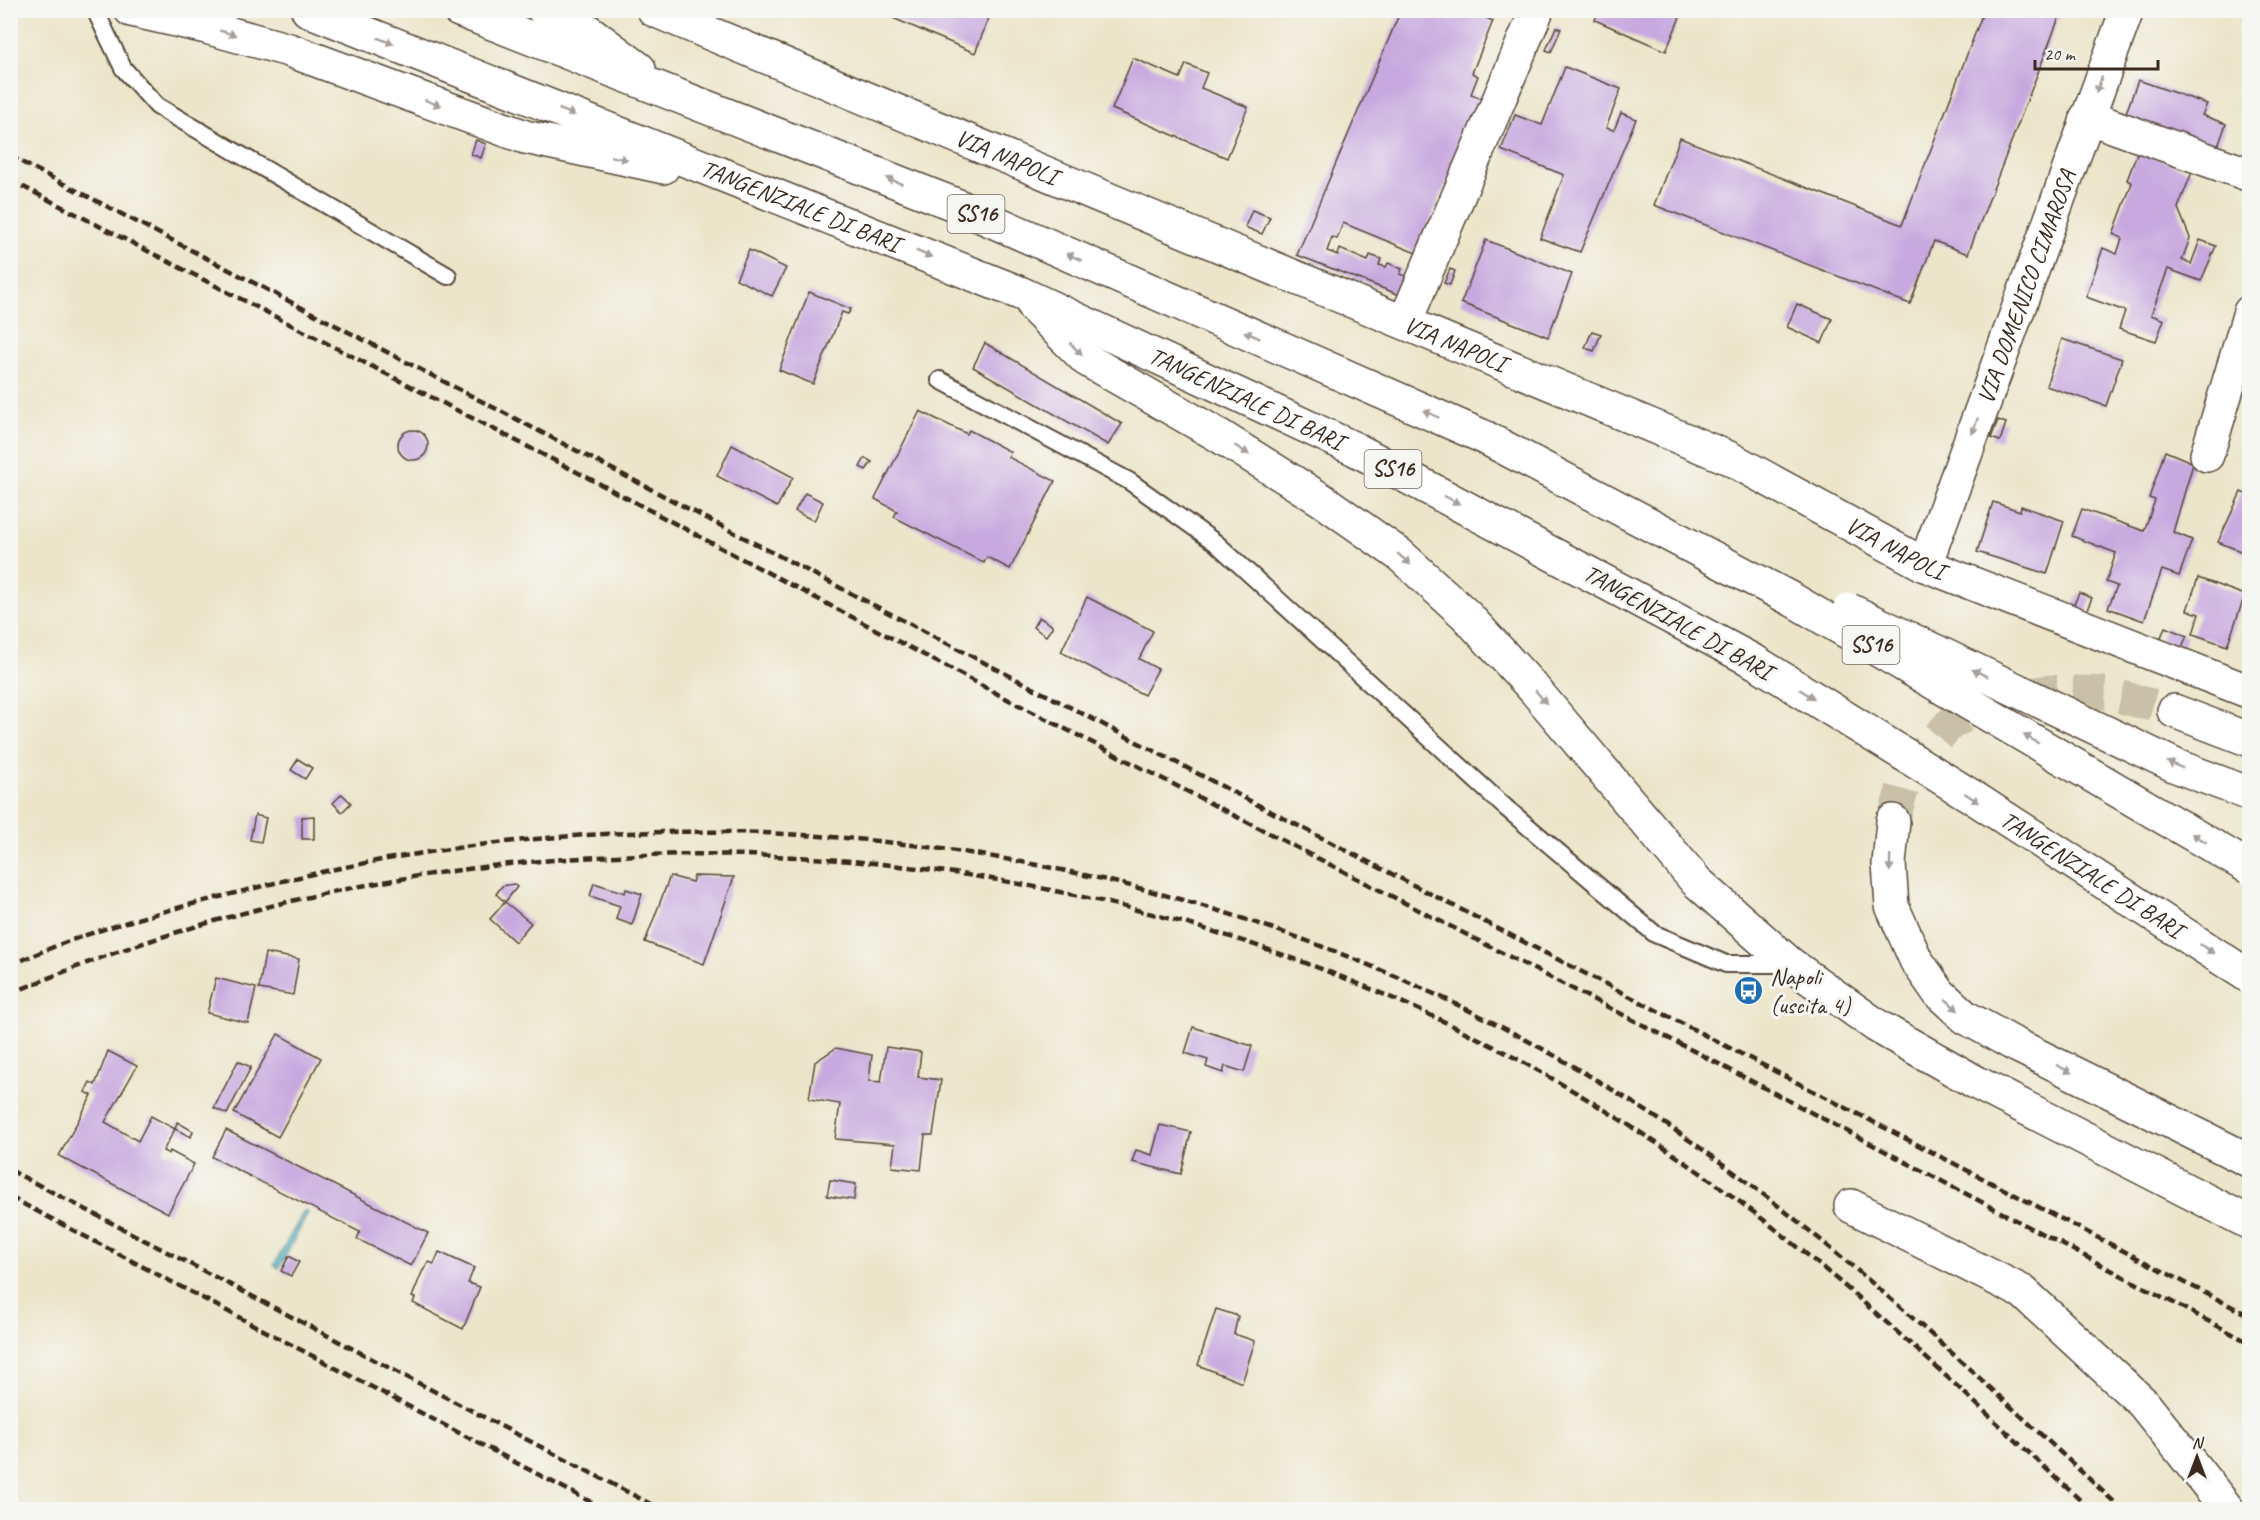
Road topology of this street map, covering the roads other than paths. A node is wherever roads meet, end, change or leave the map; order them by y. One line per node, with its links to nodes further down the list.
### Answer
1 (95, 10): 14 (lane)
2 (131, 10): 13 (main road, one-way to 13)
3 (308, 10): 13 (main road, TANGENZIALE DI BARI / SS16, one-way to 13)
4 (459, 10): 10 (main road, SS16)
5 (544, 10): 10 (main road)
6 (654, 10): 9 (main road, VIA NAPOLI)
7 (1537, 10): 17 (main road)
8 (2127, 10): 11 (main road, VIA DOMENICO CIMAROSA, one-way to 11)
9 (716, 22): 17 (main road, VIA NAPOLI)
10 (671, 93): 19 (main road, SS16, one-way to 10)
11 (2087, 117): 12 (main road); 21 (main road, VIA DOMENICO CIMAROSA, one-way to 21)
12 (2250, 176)
13 (759, 188): 15 (main road, TANGENZIALE DI BARI / SS16, one-way to 15)
14 (448, 276)
15 (1020, 292): 28 (main road, one-way to 28); 29 (main road, TANGENZIALE DI BARI / SS16, one-way to 29, bridge)
16 (2250, 312): 20 (main road)
17 (1405, 322): 21 (main road, VIA NAPOLI)
18 (940, 380): 28 (lane)
19 (1484, 437): 25 (main road, one-way to 19, bridge); 27 (main road, SS16, one-way to 19, bridge)
20 (2207, 455)
21 (1925, 565): 22 (main road, VIA NAPOLI)
22 (2250, 692)
23 (2174, 711): 24 (main road)
24 (2250, 740)
25 (2250, 794)
26 (1893, 821): 30 (main road, one-way to 30)
27 (2250, 868)
28 (1790, 964): 32 (main road)
29 (2250, 977)
30 (2250, 1161)
31 (1851, 1206): 33 (main road)
32 (2250, 1223)
33 (2228, 1509)

